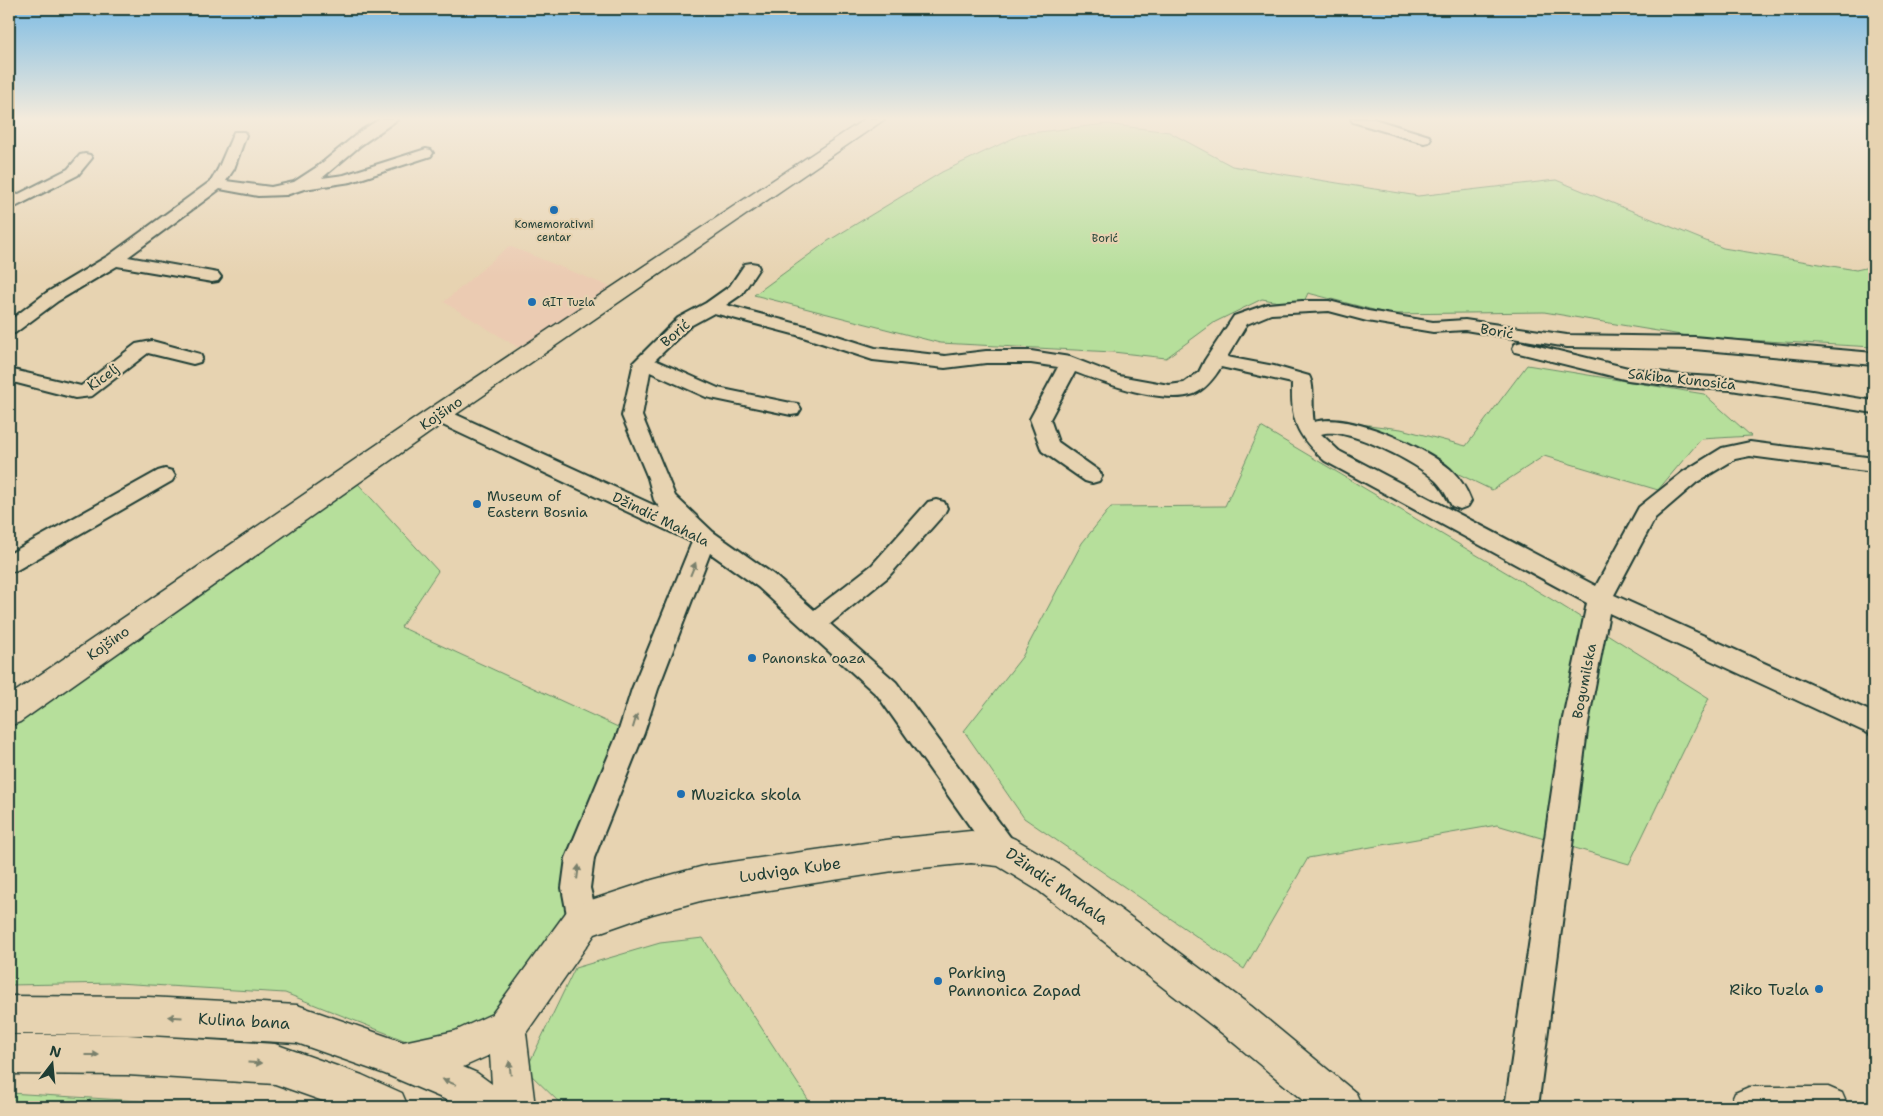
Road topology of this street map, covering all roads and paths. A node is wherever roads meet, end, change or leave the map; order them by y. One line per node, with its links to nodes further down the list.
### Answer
1 (74, 171): 8 (street)
2 (225, 171): 6 (street)
3 (322, 171): 7 (street)
4 (370, 171): 7 (street)
5 (797, 171): 23 (street, Kojšino)
6 (217, 184): 7 (street); 9 (street)
7 (302, 186)
8 (9, 205)
9 (114, 260): 11 (street); 14 (street)
10 (751, 268): 12 (street)
11 (212, 277)
12 (712, 307): 18 (street, Borić); 19 (street, Borić)
13 (1433, 327): 16 (street, Borić); 17 (street, Borić); 21 (street, Sakiba Kunosića)
14 (9, 329)
15 (193, 358): 20 (street, Kicelj)
16 (1874, 359)
17 (1214, 360): 19 (street, Borić); 24 (street)
18 (643, 362): 22 (street); 30 (street)
19 (1070, 363): 27 (street)
20 (9, 375)
21 (1874, 407)
22 (791, 409)
23 (439, 415): 30 (street, Džindić Mahala); 34 (street, Kojšino)
24 (1308, 432): 28 (street); 32 (street)
25 (1874, 465): 32 (street, Bogumilska)
26 (165, 476): 31 (street)
27 (1092, 476)
28 (1460, 501)
29 (936, 508): 33 (street)
30 (705, 538): 33 (street, Džindić Mahala); 37 (street, one-way to 30)
31 (9, 564)
32 (1600, 599): 35 (street); 46 (street, Bogumilska)
33 (813, 624): 36 (street, Džindić Mahala)
34 (9, 713)
35 (1874, 726)
36 (1003, 850): 37 (street, Ludviga Kube); 45 (street, Džindić Mahala)
37 (583, 920): 39 (street)
38 (9, 1015): 41 (street, Kulina bana, one-way to 38)
39 (506, 1028): 41 (street); 44 (street, one-way to 39)
40 (9, 1055): 42 (street, one-way to 42)
41 (402, 1062): 43 (street, Kulina bana, one-way to 41)
42 (388, 1107)
43 (490, 1107)
44 (515, 1107)
45 (1342, 1107)
46 (1521, 1107)
47 (1749, 1107): 48 (street)
48 (1828, 1107)

